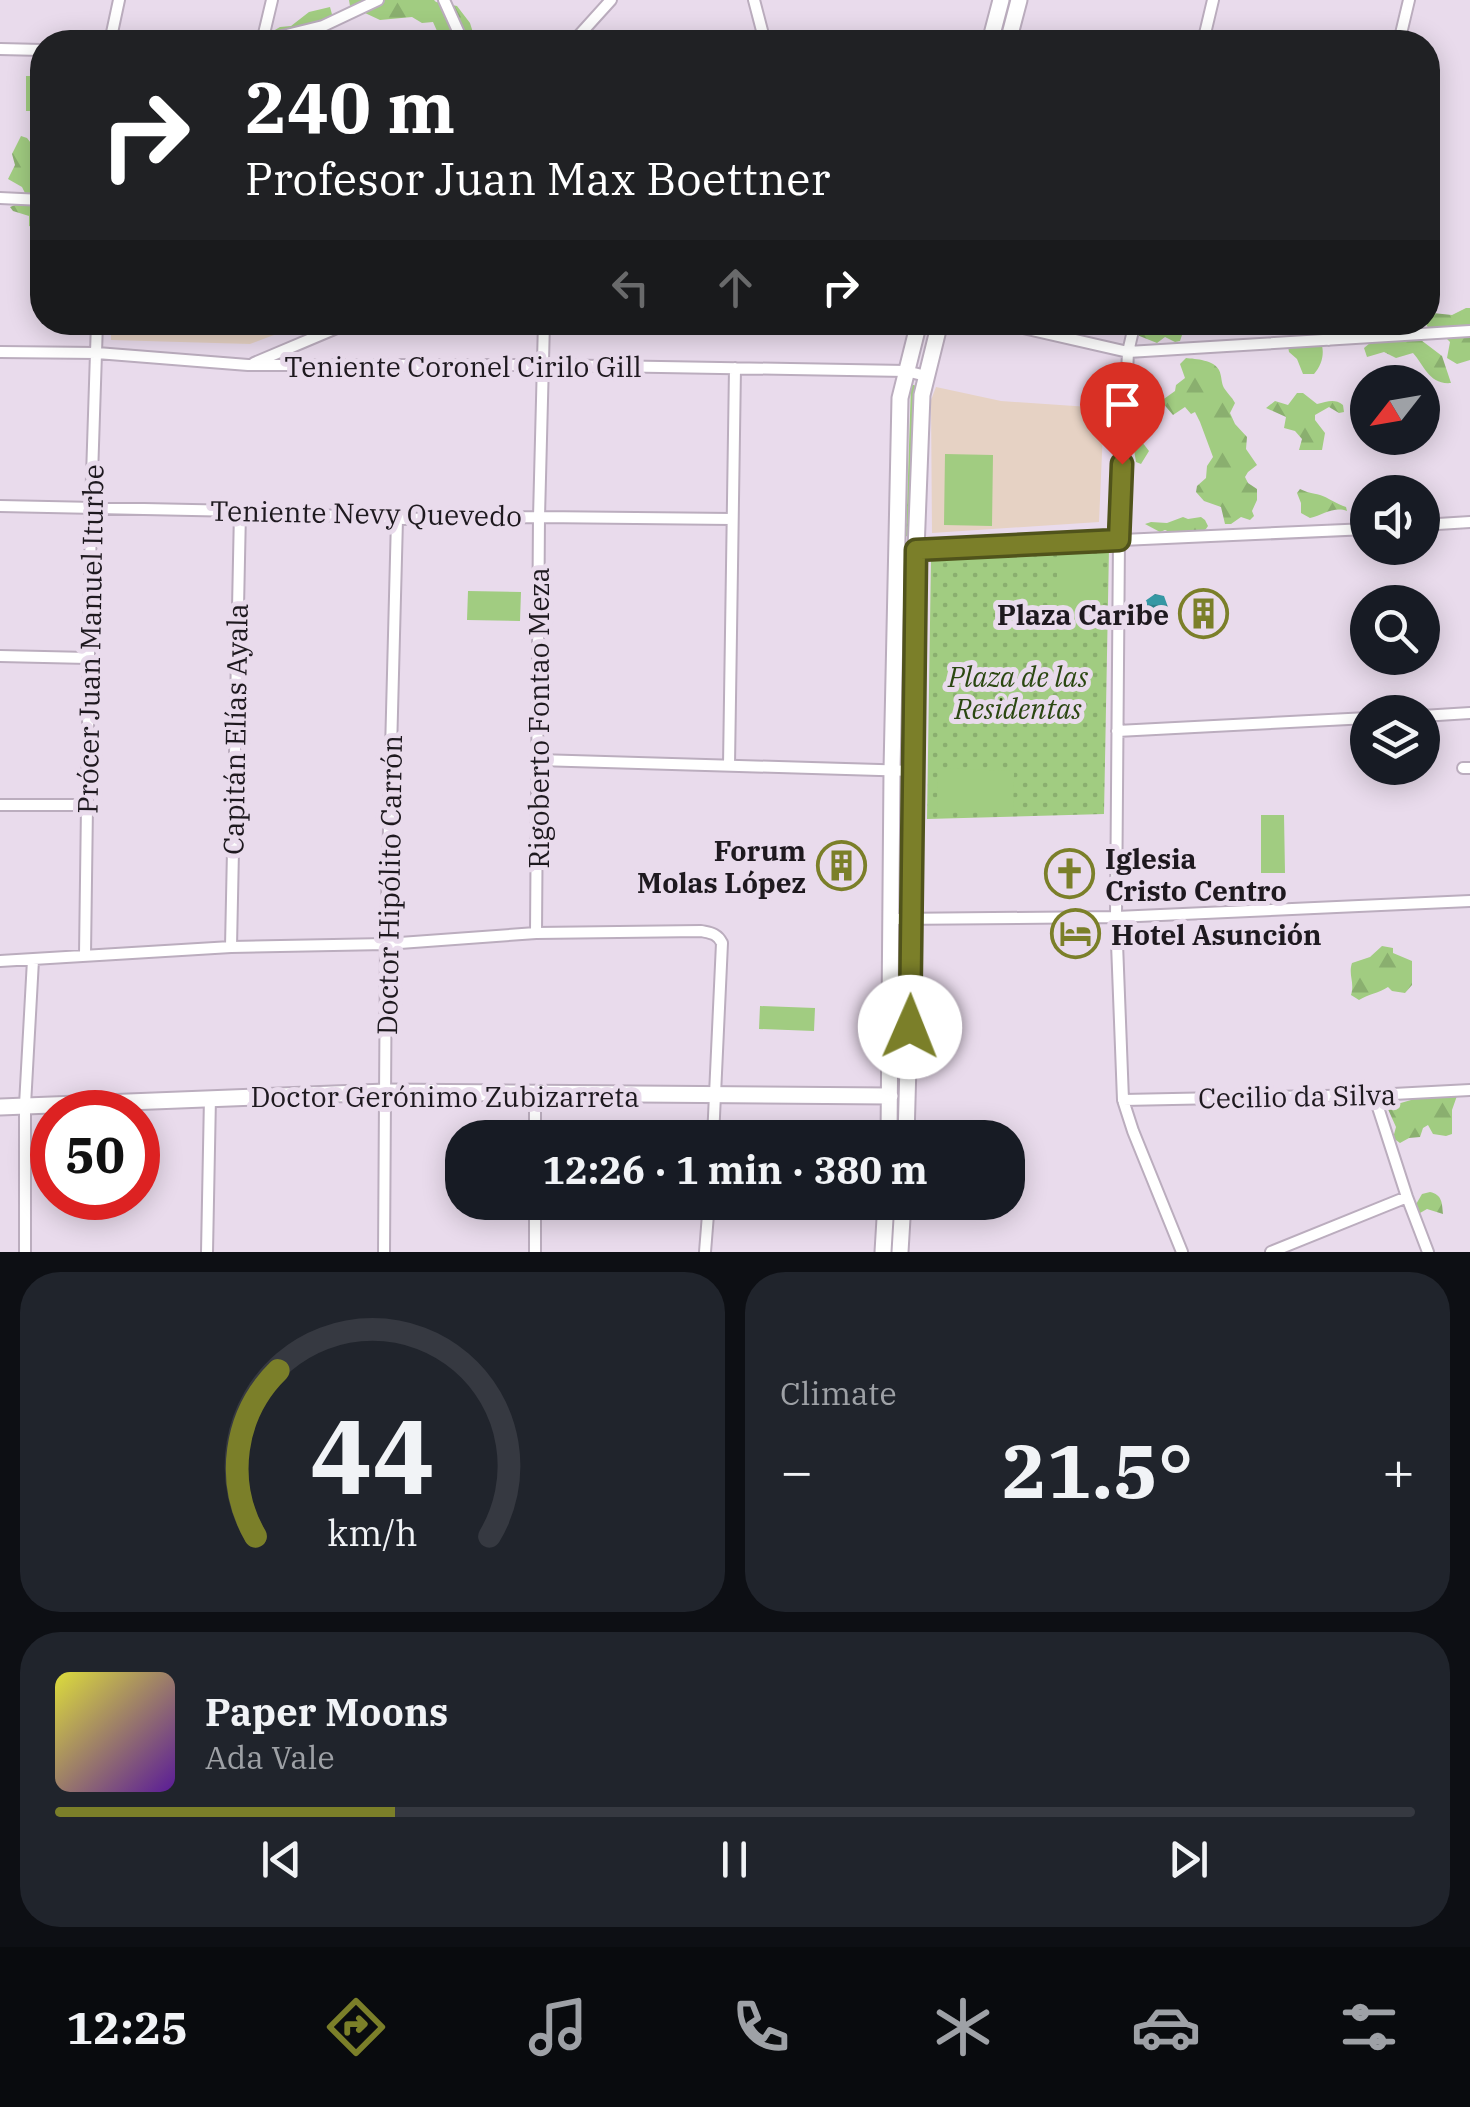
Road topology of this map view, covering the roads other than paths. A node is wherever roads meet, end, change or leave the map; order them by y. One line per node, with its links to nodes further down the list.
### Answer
1 (119, 0): 11 (street)
2 (272, 0): 12 (street)
3 (378, 0): 13 (street)
4 (444, 0): 14 (street)
5 (611, 0): 15 (street)
6 (754, 0): 16 (street)
7 (1001, 0): 17 (main road)
8 (1019, 0): 18 (main road)
9 (1213, 0): 19 (street)
10 (1409, 0): 20 (street)
11 (113, 30)
12 (263, 30)
13 (306, 30)
14 (458, 30)
15 (584, 30)
16 (762, 30)
17 (993, 30)
18 (1011, 30)
19 (1206, 30)
20 (1402, 30)
21 (0, 49): 22 (street)
22 (30, 50)
23 (0, 198): 24 (street)
24 (30, 199)
25 (1470, 332): 26 (street)
26 (1440, 334)
27 (97, 335): 39 (street, Prócer Juan Manuel Iturbe)
28 (320, 335): 40 (street)
29 (544, 335): 41 (street, Rigoberto Fontao Meza)
30 (916, 335): 43 (main road)
31 (937, 335): 44 (main road)
32 (1054, 335): 38 (street)
33 (1132, 335): 38 (street)
34 (1330, 335): 36 (street)
35 (1417, 335): 36 (street)
36 (1329, 340): 38 (street)
37 (0, 352): 39 (street, Teniente Coronel Cirilo Gill)
38 (1128, 352): 54 (street)
39 (96, 353): 40 (street, Teniente Coronel Cirilo Gill); 46 (street, Prócer Juan Manuel Iturbe)
40 (248, 365): 41 (street, Teniente Coronel Cirilo Gill)
41 (543, 365): 42 (street, Teniente Coronel Cirilo Gill); 48 (street, Rigoberto Fontao Meza)
42 (735, 368): 43 (street, Teniente Coronel Cirilo Gill); 50 (street)
43 (906, 371): 44 (street, Teniente Coronel Cirilo Gill); 55 (main road)
44 (926, 376): 56 (main road)
45 (0, 506): 46 (street, Teniente Nevy Quevedo)
46 (91, 506): 47 (street, Teniente Nevy Quevedo); 58 (street, Prócer Juan Manuel Iturbe)
47 (240, 511): 49 (street, Teniente Nevy Quevedo); 75 (street, Capitán Elías Ayala)
48 (539, 517): 49 (street, Teniente Nevy Quevedo); 50 (street, Teniente Nevy Quevedo); 63 (street, Rigoberto Fontao Meza)
49 (397, 518): 74 (street, Doctor Hipólito Carrón)
50 (732, 520): 64 (street)
51 (1470, 522): 52 (street)
52 (1440, 524)
53 (1350, 530): 54 (street)
54 (1119, 540): 56 (street); 62 (street)
55 (897, 550): 56 (street); 65 (main road)
56 (916, 550): 66 (main road)
57 (0, 656): 58 (street)
58 (88, 658): 68 (street, Prócer Juan Manuel Iturbe)
59 (1470, 713): 60 (street)
60 (1440, 715)
61 (1350, 719): 62 (street)
62 (1117, 731): 70 (street)
63 (538, 760): 64 (street); 73 (street, Rigoberto Fontao Meza)
64 (729, 765): 65 (street)
65 (892, 770): 66 (street); 71 (main road)
66 (913, 771): 72 (main road)
67 (0, 804): 68 (street)
68 (88, 806): 76 (street, Prócer Juan Manuel Iturbe)
69 (1470, 901): 70 (street)
70 (1116, 917): 72 (street); 86 (street)
71 (892, 919): 72 (street); 84 (main road)
72 (912, 919): 93 (main road)
73 (536, 933): 74 (street); 83 (street)
74 (386, 944): 75 (street); 80 (street, Doctor Hipólito Carrón)
75 (230, 947): 76 (street)
76 (85, 955): 77 (street)
77 (33, 960): 78 (street); 87 (street)
78 (0, 961)
79 (1470, 1090): 82 (street, Cecilio da Silva)
80 (386, 1092): 81 (main road, Doctor Gerónimo Zubizarreta); 85 (main road, Doctor Gerónimo Zubizarreta); 101 (street, Doctor Hipólito Carrón)
81 (535, 1094): 83 (main road, Doctor Gerónimo Zubizarreta); 89 (street)
82 (1374, 1095): 86 (street, Cecilio da Silva); 94 (street)
83 (716, 1096): 84 (main road, Doctor Gerónimo Zubizarreta); 90 (street)
84 (890, 1096): 91 (main road); 92 (main road)
85 (210, 1098): 87 (main road, Doctor Gerónimo Zubizarreta); 100 (street)
86 (1123, 1100): 106 (street)
87 (25, 1106): 88 (main road, Doctor Gerónimo Zubizarreta); 99 (street)
88 (0, 1107)
89 (535, 1120)
90 (714, 1120)
91 (889, 1120)
92 (901, 1120)
93 (904, 1120)
94 (1407, 1197): 107 (street); 108 (street)
95 (535, 1220): 102 (street)
96 (708, 1220): 103 (street)
97 (885, 1220): 104 (main road)
98 (901, 1220): 105 (main road)
99 (25, 1252)
100 (207, 1252)
101 (384, 1252)
102 (535, 1252)
103 (706, 1252)
104 (884, 1252)
105 (900, 1252)
106 (1182, 1252)
107 (1272, 1252)
108 (1428, 1252)

